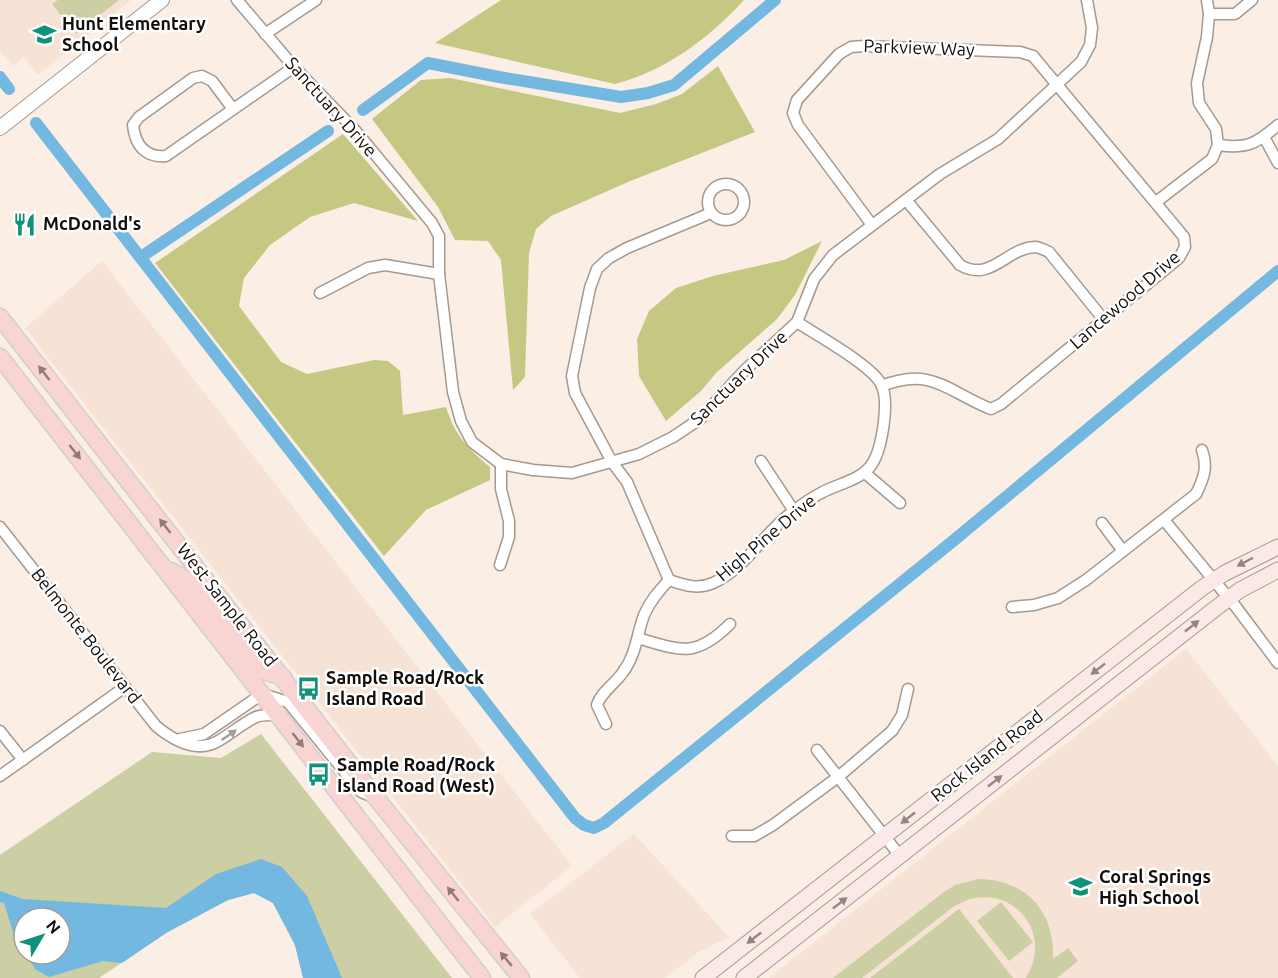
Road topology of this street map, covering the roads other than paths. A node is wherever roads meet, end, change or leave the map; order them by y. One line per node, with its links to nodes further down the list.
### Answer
1 (162, 0): 13 (street)
2 (237, 0): 8 (street, Sanctuary Drive)
3 (316, 0): 8 (street)
4 (1087, 0): 10 (street, Sanctuary Drive)
5 (1207, 0): 7 (street)
6 (1252, 0): 7 (street)
7 (1209, 14): 15 (street)
8 (265, 34): 9 (street, Sanctuary Drive)
9 (294, 67): 11 (street); 21 (street, Sanctuary Drive)
10 (1057, 84): 17 (street, Sanctuary Drive); 18 (street, Lancewood Drive); 20 (street, Parkview Way)
11 (233, 109): 11 (street)
12 (1278, 125): 14 (street)
13 (0, 128)
14 (1264, 138): 15 (street); 16 (street)
15 (1218, 145): 18 (street)
16 (1278, 163)
17 (907, 201): 20 (street, Sanctuary Drive); 24 (street)
18 (1156, 202): 24 (street, Lancewood Drive)
19 (711, 213): 32 (street)
20 (872, 225): 25 (street, Sanctuary Drive)
21 (439, 274): 22 (street); 33 (street, Sanctuary Drive)
22 (320, 293)
23 (0, 316): 29 (main road, West Sample Road, one-way to 23)
24 (1104, 320): 28 (street, Lancewood Drive)
25 (797, 322): 28 (street); 32 (street, Sanctuary Drive)
26 (0, 357): 27 (main road, West Sample Road)
27 (15, 375): 29 (main road); 43 (main road, West Sample Road, one-way to 43)
28 (882, 386): 34 (street)
29 (83, 422): 52 (main road, West Sample Road, one-way to 29)
30 (1202, 450): 37 (street)
31 (761, 461): 36 (street)
32 (612, 462): 33 (street, Sanctuary Drive); 45 (street)
33 (501, 464): 42 (street)
34 (865, 473): 35 (street); 36 (street, High Pine Drive)
35 (900, 503)
36 (794, 511): 45 (street, High Pine Drive)
37 (1164, 520): 41 (street); 46 (street)
38 (1102, 523): 41 (street)
39 (0, 527): 53 (street, Belmonte Boulevard)
40 (1278, 546): 46 (main road, Rock Island Road, one-way to 46)
41 (1123, 551): 48 (street)
42 (500, 565)
43 (165, 568): 52 (main road); 55 (main road, West Sample Road)
44 (1278, 570): 47 (main road, Rock Island Road)
45 (669, 580): 50 (street)
46 (1214, 580): 47 (street); 64 (main road, Rock Island Road, one-way to 64)
47 (1229, 598): 51 (street); 66 (main road, Rock Island Road, one-way to 47)
48 (1012, 607)
49 (730, 624): 50 (street)
50 (638, 638): 57 (street)
51 (1278, 663)
52 (283, 676): 65 (main road, West Sample Road)
53 (125, 687): 59 (street, Belmonte Boulevard); 61 (street)
54 (908, 689): 63 (street)
55 (262, 694): 56 (main road, West Sample Road); 59 (street); 65 (street)
56 (279, 715): 59 (street, Belmonte Boulevard, one-way to 56); 70 (main road, West Sample Road, one-way to 70)
57 (606, 724)
58 (0, 731): 61 (street)
59 (177, 739)
60 (817, 750): 63 (street)
61 (23, 760): 62 (street)
62 (0, 776)
63 (838, 777): 67 (street); 68 (street)
64 (954, 782): 66 (main road); 68 (main road, Rock Island Road, one-way to 68)
65 (377, 799): 71 (main road, West Sample Road, one-way to 65)
66 (969, 802): 69 (main road, Rock Island Road)
67 (732, 836)
68 (884, 836): 69 (street); 72 (main road, Rock Island Road, one-way to 72)
69 (900, 856): 73 (main road, Rock Island Road, one-way to 69)
70 (482, 978)
71 (521, 978)
72 (704, 978)
73 (744, 978)

